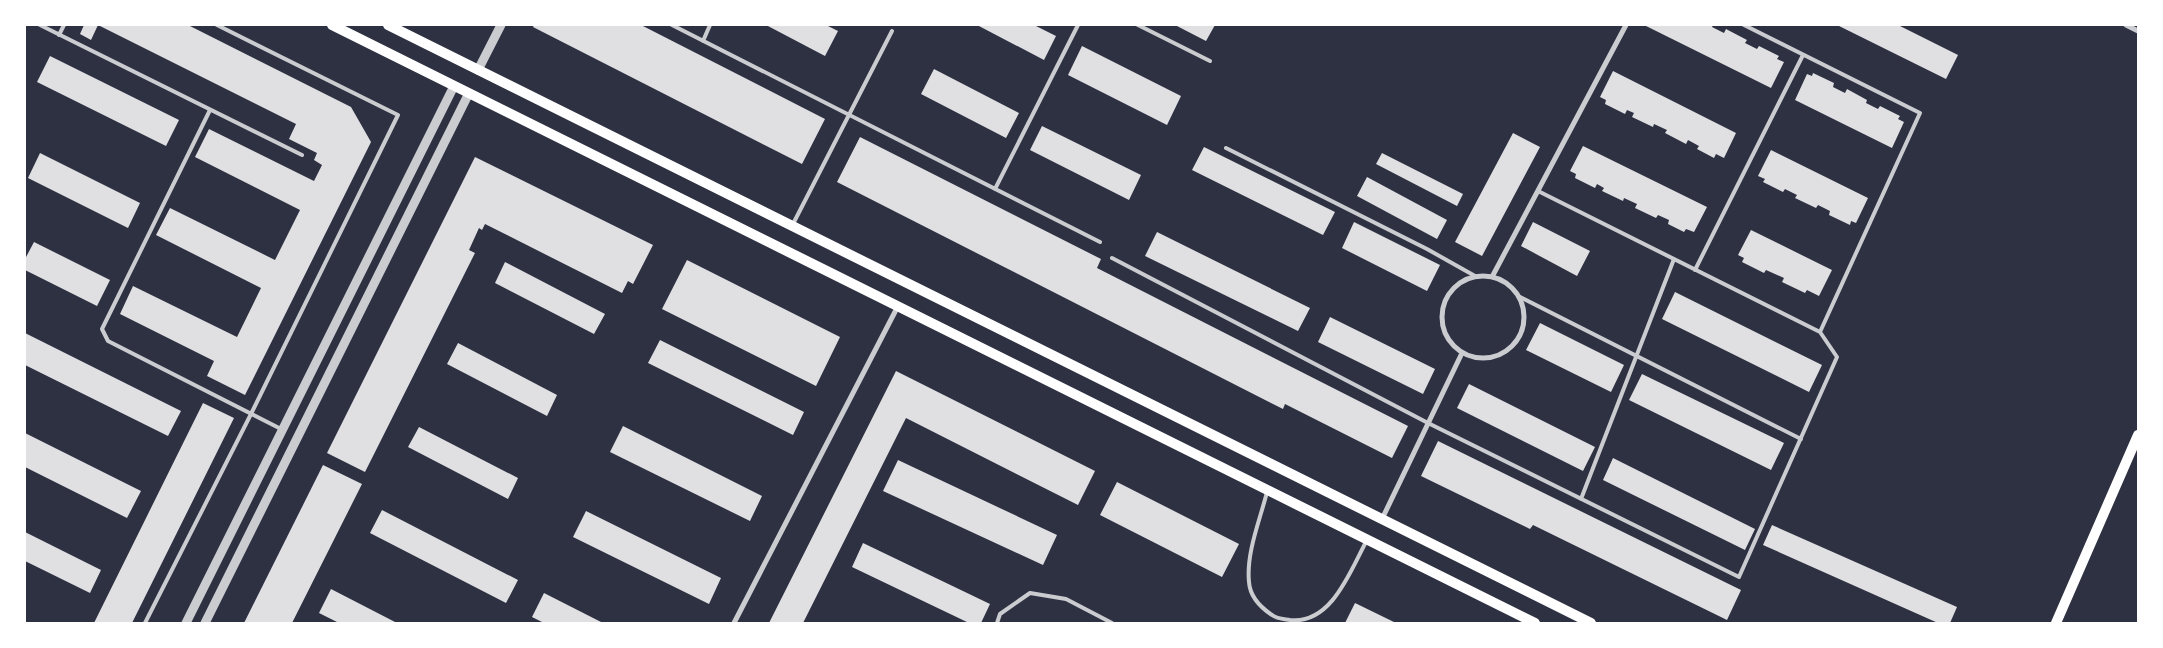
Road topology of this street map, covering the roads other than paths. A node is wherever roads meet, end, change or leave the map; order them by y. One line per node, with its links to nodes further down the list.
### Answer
1 (40, 25): 16 (lane)
2 (64, 25): 16 (lane)
3 (217, 25): 41 (lane)
4 (332, 25): 21 (main road)
5 (388, 25): 20 (main road)
6 (501, 25): 20 (street)
7 (672, 25): 17 (lane)
8 (710, 25): 17 (lane)
9 (1078, 25): 27 (lane)
10 (1138, 25): 19 (lane)
11 (1626, 25): 28 (street)
12 (1744, 25): 18 (lane)
13 (2126, 25): 15 (street)
14 (892, 31): 24 (lane)
15 (2138, 31)
16 (60, 35): 23 (lane)
17 (703, 41): 24 (lane)
18 (1804, 55): 33 (lane); 38 (lane)
19 (1210, 61)
20 (478, 70): 29 (main road)
21 (454, 86): 22 (main road); 43 (street)
22 (469, 93): 37 (main road); 53 (street)
23 (210, 110): 26 (lane); 41 (lane)
24 (849, 114): 27 (lane); 29 (lane)
25 (1226, 148): 34 (lane)
26 (302, 156)
27 (995, 189): 30 (lane)
28 (1538, 192): 32 (lane); 35 (street)
29 (792, 226): 48 (main road)
30 (1100, 242)
31 (1112, 258): 42 (lane)
32 (1674, 259): 33 (lane); 40 (lane)
33 (1695, 270): 38 (lane)
34 (1475, 276): 35 (street); 39 (street)
35 (1492, 277): 36 (street)
36 (1518, 296): 39 (street); 40 (lane)
37 (898, 306): 46 (main road); 54 (street)
38 (1820, 332): 45 (lane)
39 (1462, 353): 42 (street)
40 (1637, 356): 45 (lane); 47 (lane)
41 (251, 414): 43 (lane); 51 (lane)
42 (1428, 423): 47 (lane); 48 (street)
43 (283, 430): 52 (street)
44 (2138, 435): 60 (main road)
45 (1801, 439): 47 (lane)
46 (1267, 490): 49 (main road); 50 (lane)
47 (1581, 499)
48 (1382, 519): 59 (main road)
49 (1367, 540): 50 (lane); 58 (main road)
50 (1275, 617): 57 (lane)
51 (145, 623)
52 (186, 623)
53 (205, 623)
54 (734, 623)
55 (997, 623): 56 (lane)
56 (1112, 623)
57 (1272, 623)
58 (1536, 623)
59 (1590, 623)
60 (2056, 623)

